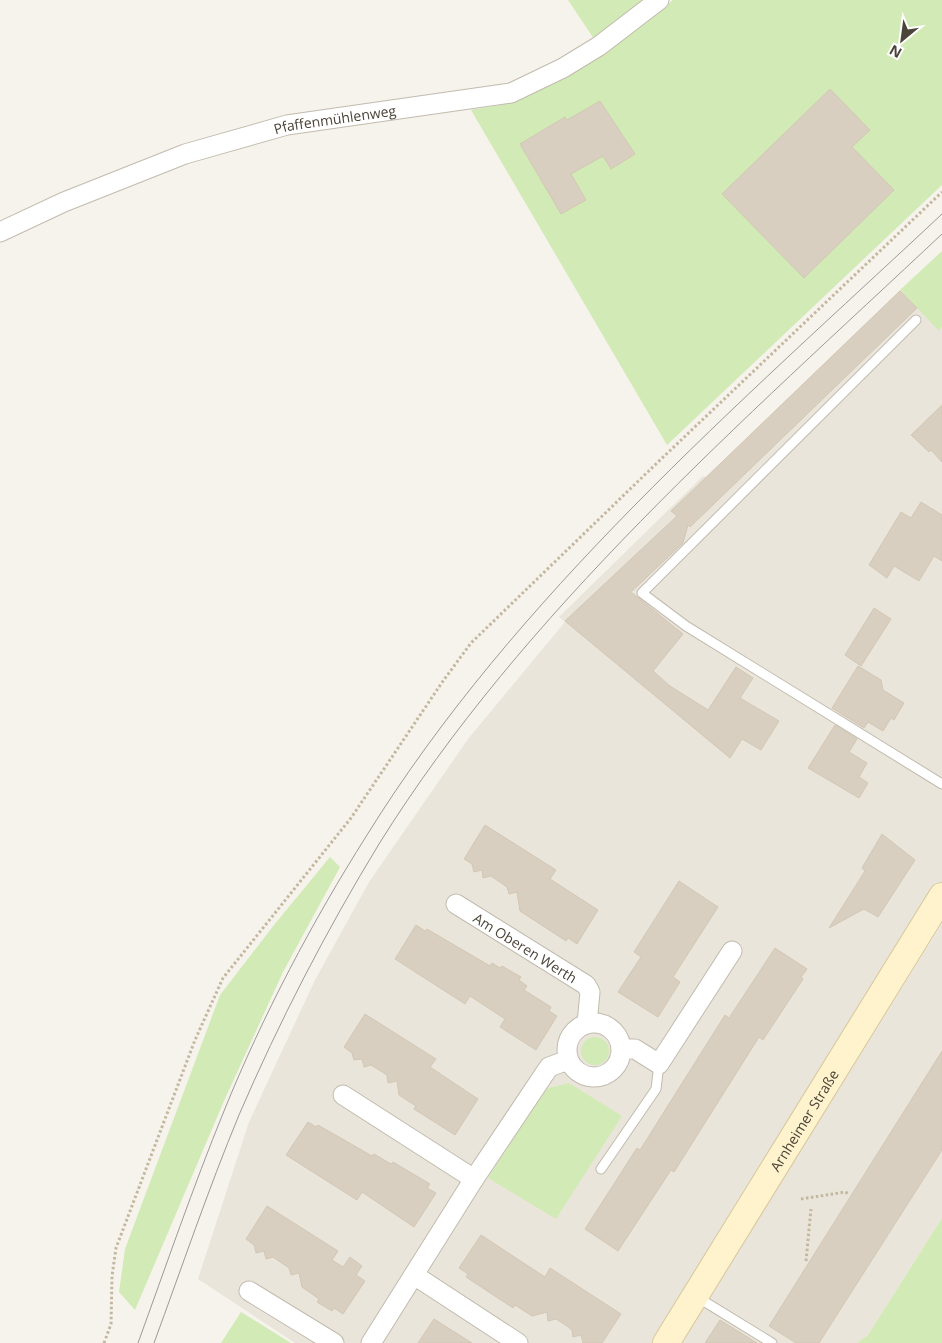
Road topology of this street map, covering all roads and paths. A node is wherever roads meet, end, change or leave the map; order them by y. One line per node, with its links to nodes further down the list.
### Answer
1 (659, 0): 3 (street, Pfaffenmühlenweg)
2 (942, 192): 23 (path)
3 (0, 232)
4 (916, 320): 5 (lane)
5 (942, 784)
6 (942, 896): 22 (main road, Arnheimer Straße)
7 (456, 904): 9 (street, Am Oberen Werth)
8 (732, 950): 12 (street)
9 (587, 1024): 10 (street); 11 (street)
10 (621, 1048): 11 (street); 12 (street)
11 (568, 1060): 15 (street)
12 (659, 1064): 14 (lane)
13 (343, 1095): 15 (street)
14 (601, 1169)
15 (474, 1179): 20 (street)
16 (849, 1194): 17 (path)
17 (801, 1199)
18 (811, 1209): 19 (path)
19 (806, 1261)
20 (414, 1275): 25 (street); 26 (street)
21 (249, 1291): 24 (street)
22 (695, 1296): 27 (main road, Arnheimer Straße); 28 (lane)
23 (104, 1343)
24 (334, 1343)
25 (371, 1343)
26 (518, 1343)
27 (666, 1343)
28 (772, 1343)

